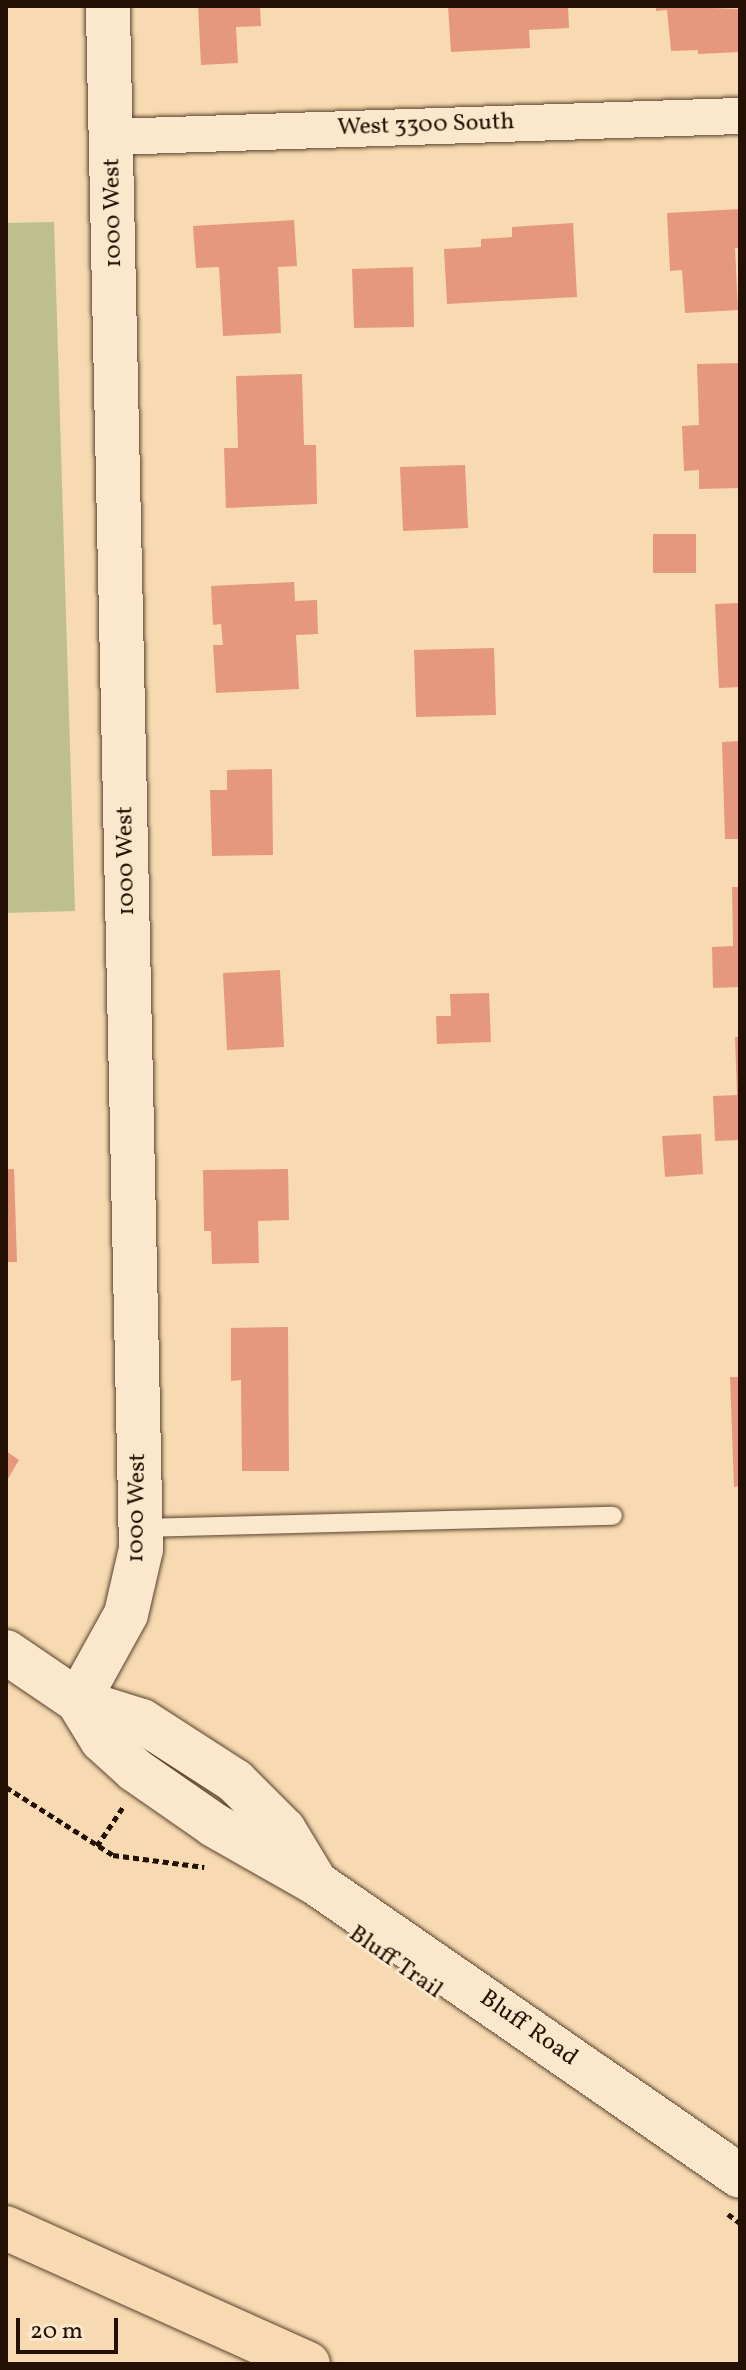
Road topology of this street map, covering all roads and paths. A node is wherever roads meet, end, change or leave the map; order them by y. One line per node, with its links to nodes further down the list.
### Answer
1 (108, 6): 3 (main road, 1000 West)
2 (740, 116): 3 (street, West 3300 South)
3 (112, 137): 5 (main road, 1000 West)
4 (613, 1516): 5 (lane)
5 (141, 1528): 7 (main road, 1000 West)
6 (6, 1652): 7 (main road, Bluff Road)
7 (78, 1701): 10 (main road, Bluff Road)
8 (6, 1787): 9 (path)
9 (213, 1869)
10 (734, 2195): 11 (path)
11 (740, 2223)
12 (6, 2228): 13 (highway)
13 (308, 2364)

